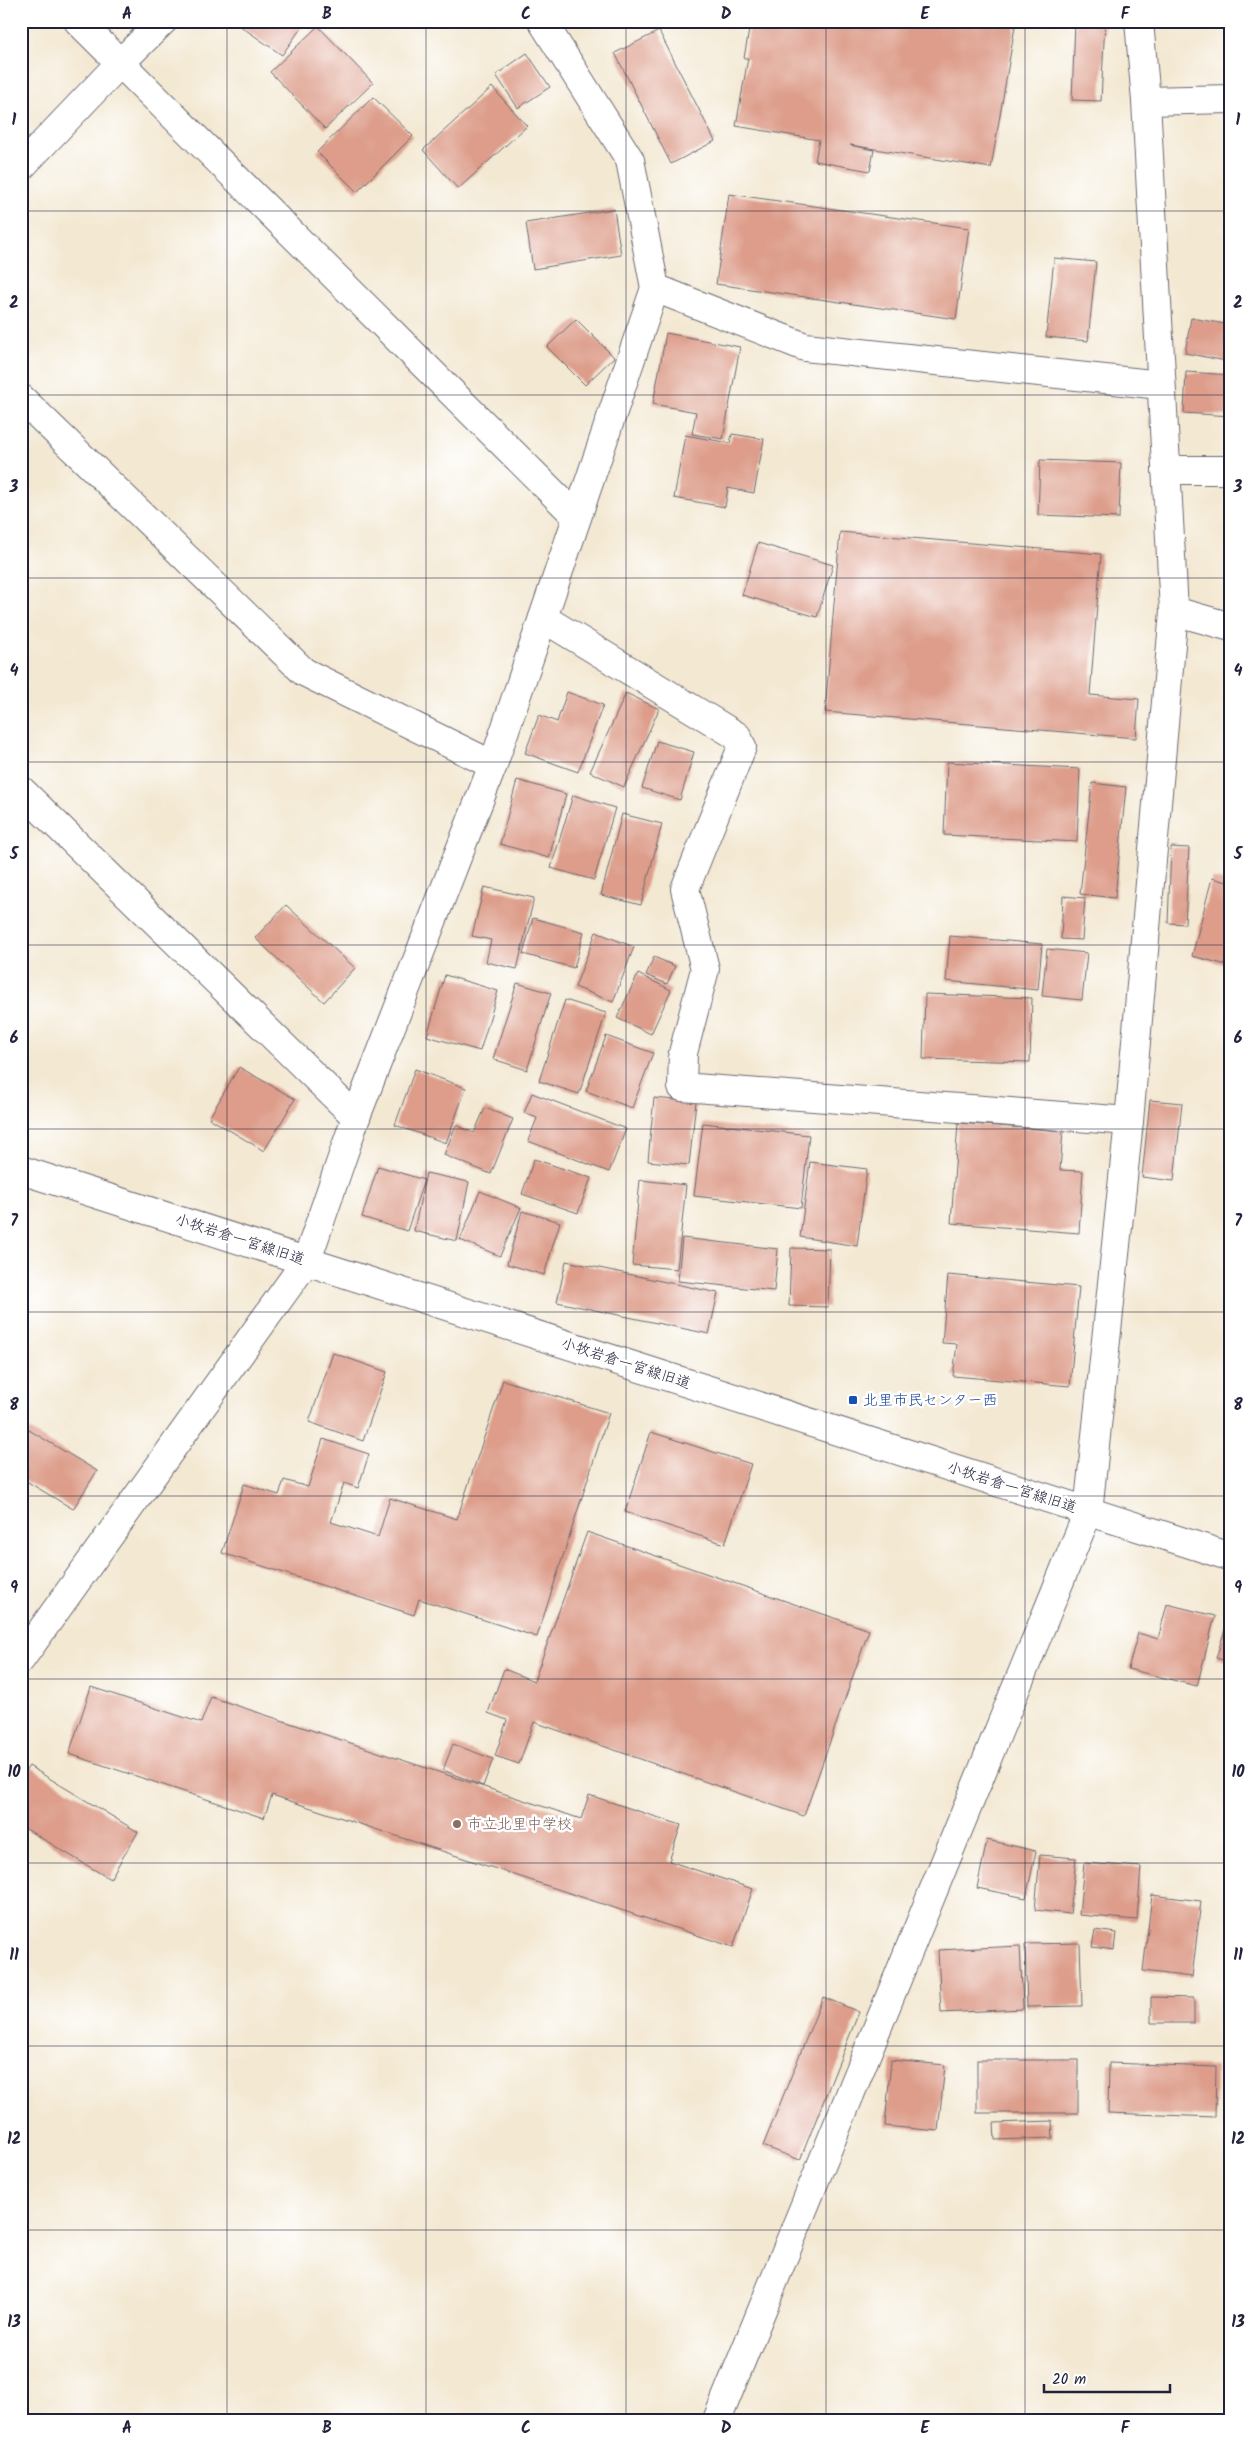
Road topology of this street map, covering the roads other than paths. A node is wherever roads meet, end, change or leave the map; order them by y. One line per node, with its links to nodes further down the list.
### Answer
1 (78, 21): 5 (street)
2 (163, 21): 5 (street)
3 (542, 21): 9 (street)
4 (1139, 21): 7 (street)
5 (121, 62): 8 (street); 14 (street)
6 (1231, 99): 7 (street)
7 (1146, 101): 10 (street)
8 (21, 167)
9 (655, 288): 10 (street); 14 (street)
10 (1161, 385): 12 (street)
11 (21, 398): 18 (street)
12 (1166, 470): 13 (street); 15 (street)
13 (1231, 470)
14 (577, 517): 16 (street)
15 (1174, 611): 17 (street); 21 (street)
16 (543, 618): 18 (street); 21 (street)
17 (1231, 627)
18 (493, 766): 20 (street)
19 (21, 790): 20 (street)
20 (356, 1117): 23 (street)
21 (1129, 1121): 24 (street)
22 (21, 1170): 23 (street, 小牧岩倉一宮線旧道)
23 (307, 1260): 24 (street, 小牧岩倉一宮線旧道); 26 (street)
24 (1088, 1512): 25 (street, 小牧岩倉一宮線旧道); 27 (street)
25 (1231, 1557)
26 (21, 1659)
27 (717, 2420)

